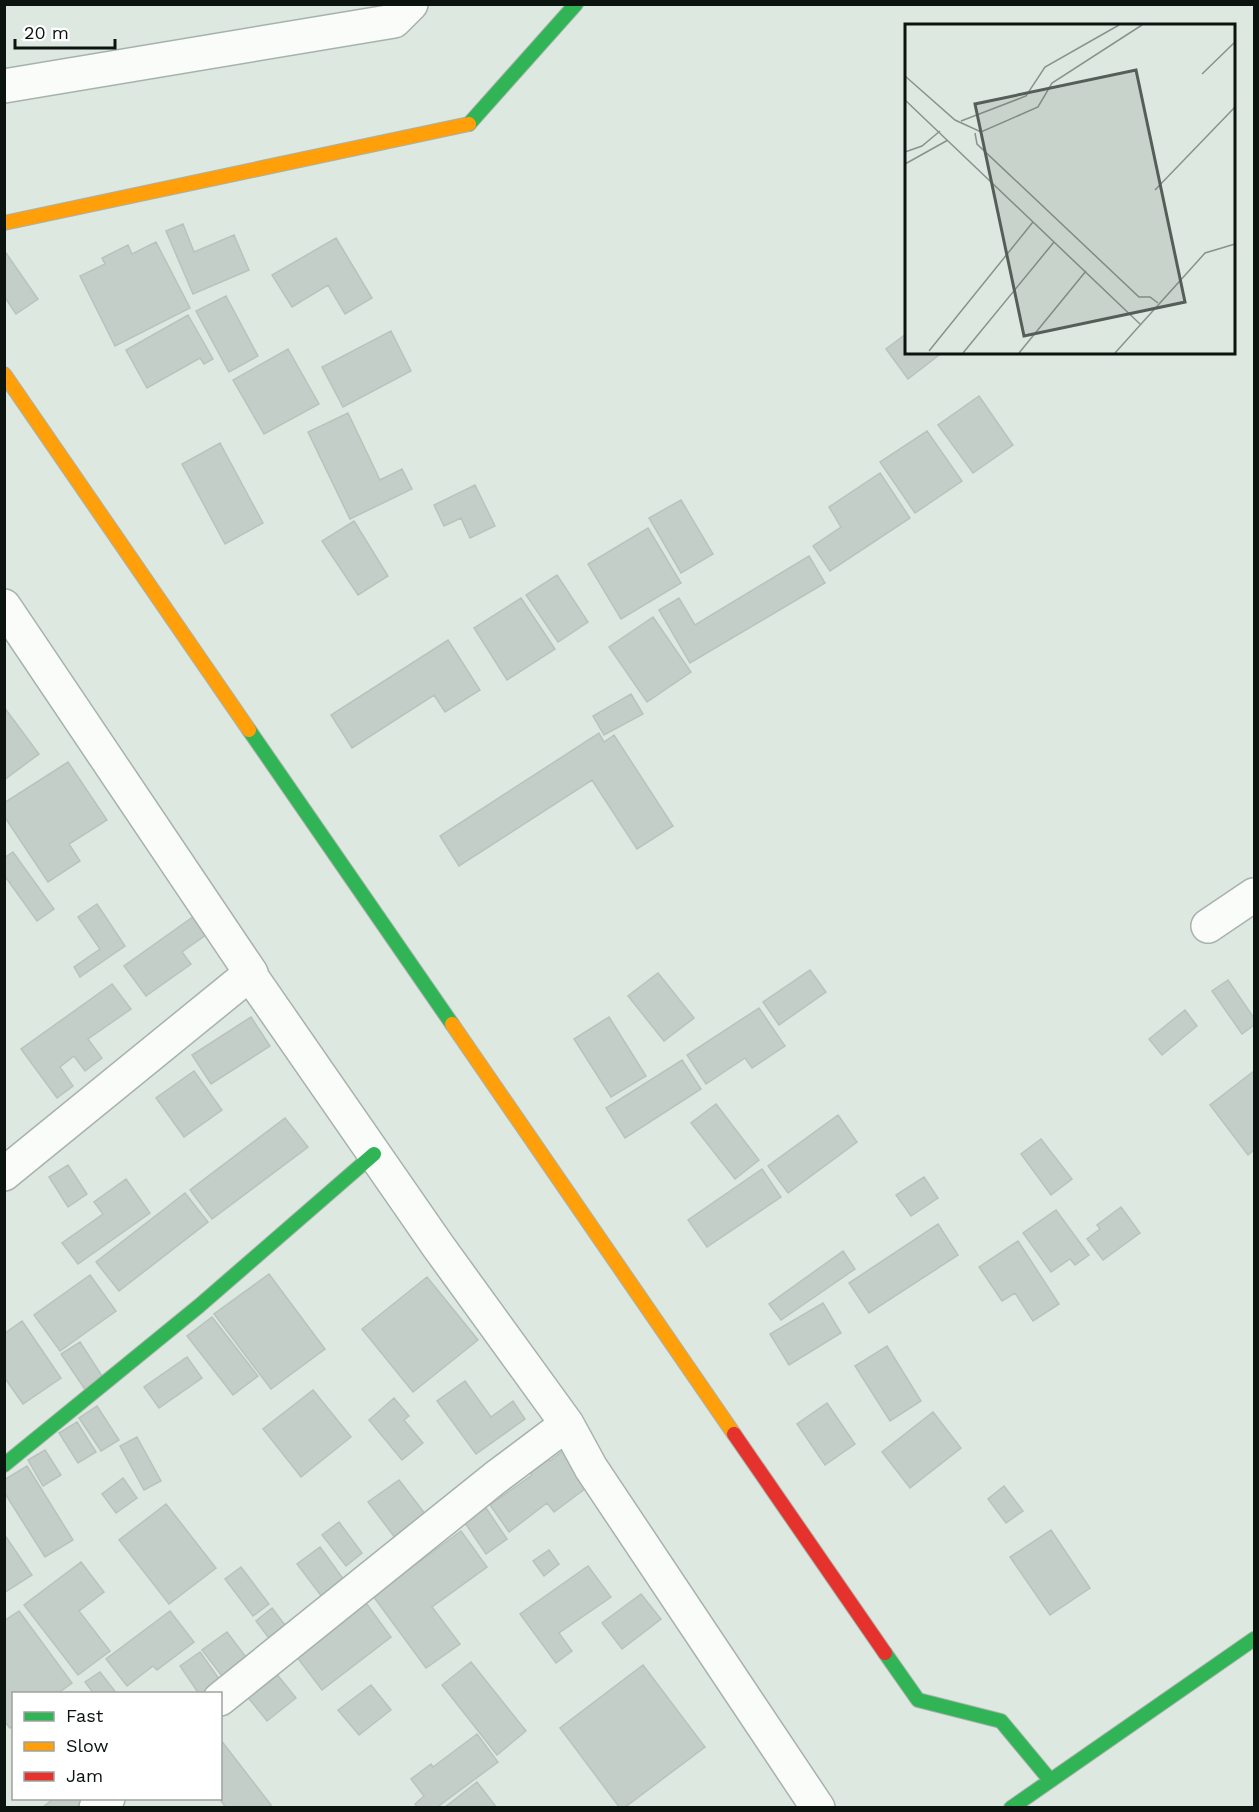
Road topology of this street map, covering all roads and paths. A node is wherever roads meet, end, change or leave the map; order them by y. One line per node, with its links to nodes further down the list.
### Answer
1 (411, 4): 3 (street)
2 (576, 4): 4 (street)
3 (4, 86)
4 (4, 223)
5 (4, 374): 16 (street)
6 (4, 606): 9 (street)
7 (1254, 895): 8 (street)
8 (1208, 926)
9 (251, 973): 10 (street); 11 (street)
10 (374, 1155): 12 (street); 13 (street)
11 (4, 1174)
12 (567, 1424): 15 (street); 17 (street)
13 (4, 1465)
14 (1254, 1639): 16 (street)
15 (222, 1697)
16 (1050, 1780): 18 (street)
17 (818, 1808)
18 (1011, 1808)

